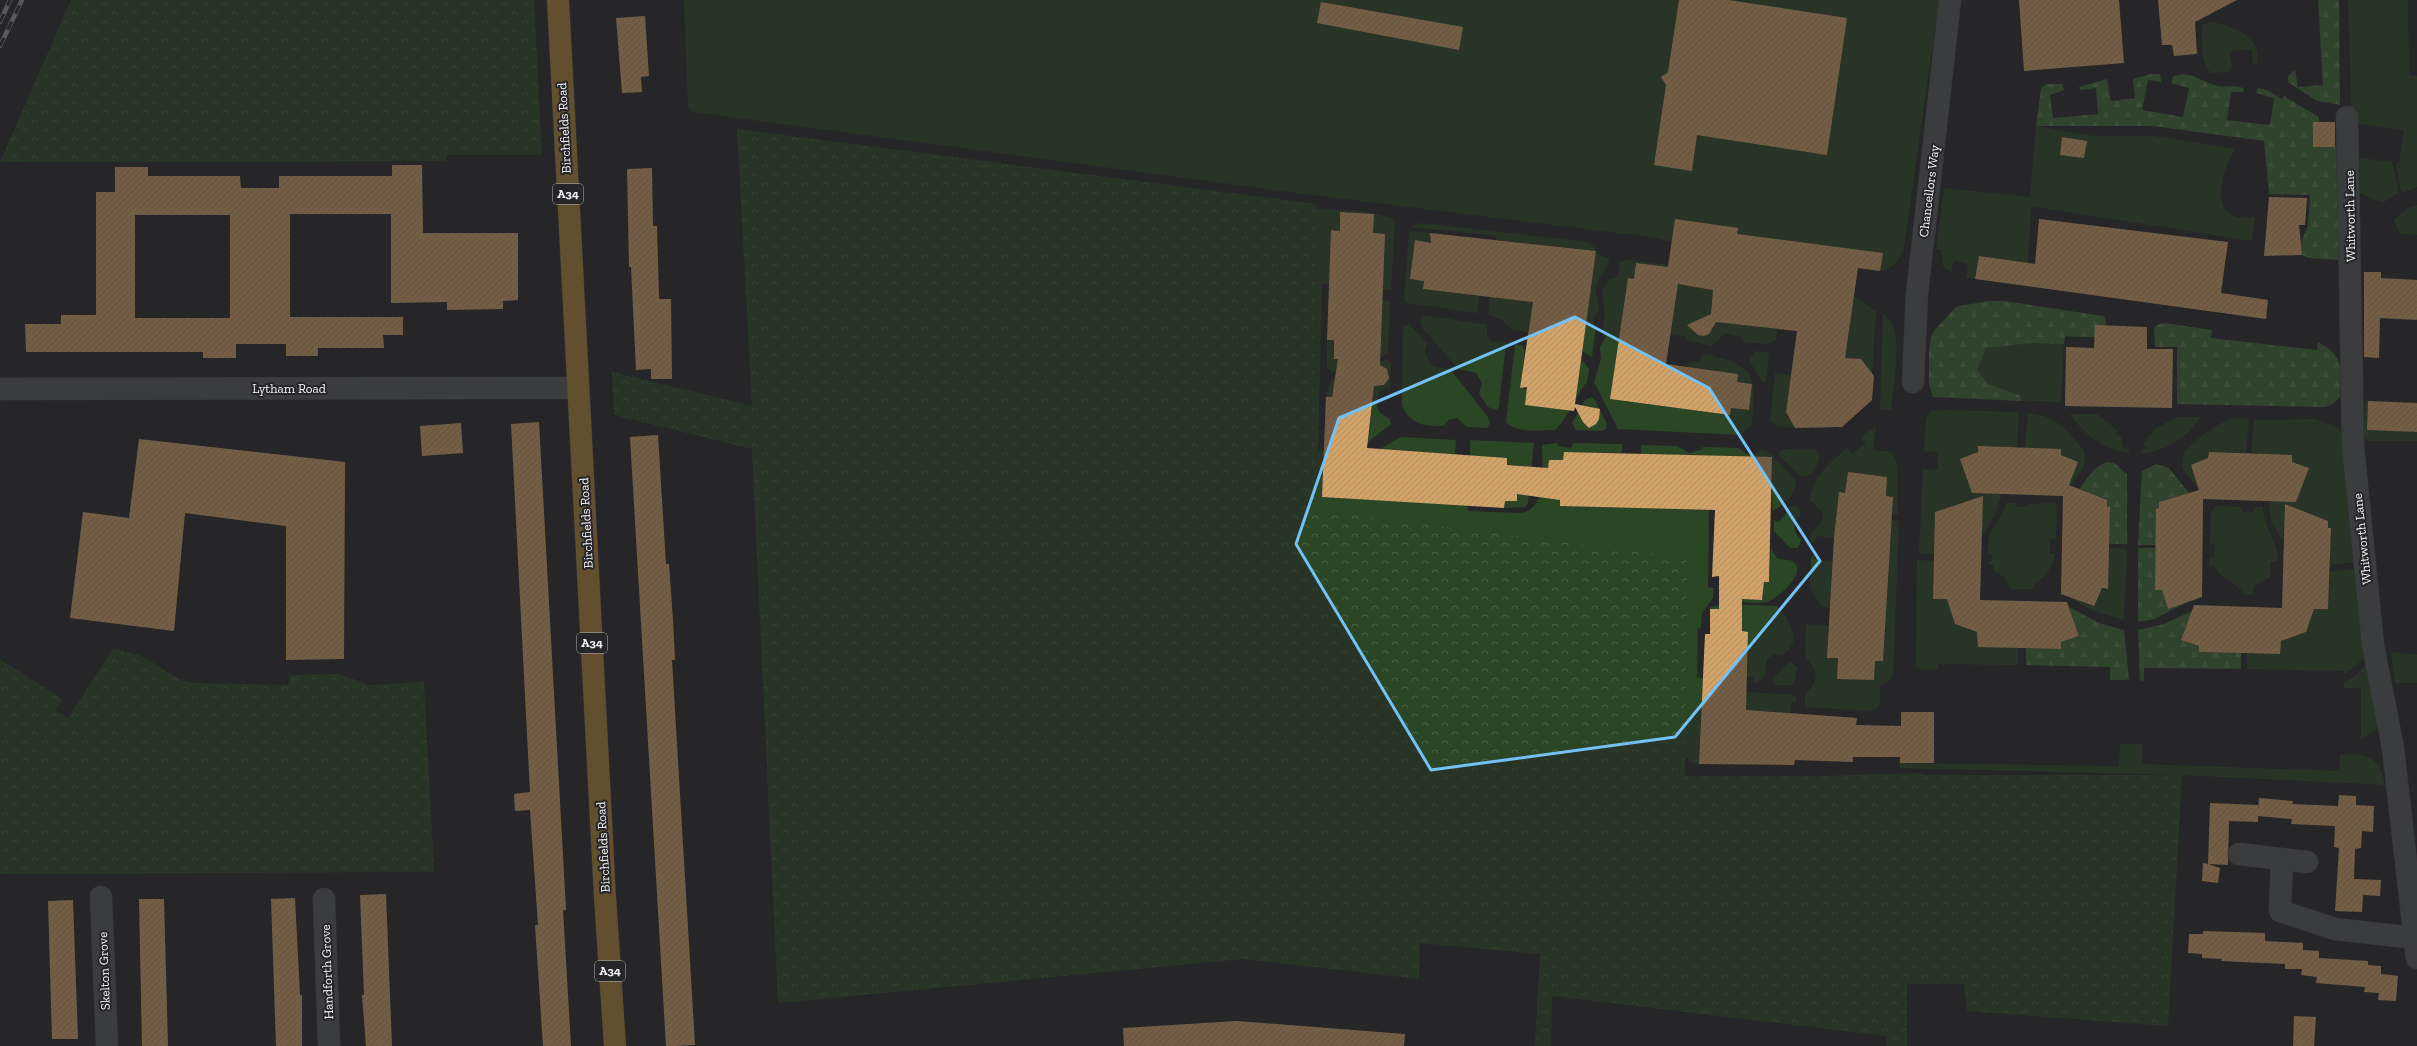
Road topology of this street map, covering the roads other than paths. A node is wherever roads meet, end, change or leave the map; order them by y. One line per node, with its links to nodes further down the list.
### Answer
1 (558, 0): 6 (highway, Birchfields Road / A34)
2 (1950, 0): 4 (street, Chancellors Way)
3 (2347, 117): 12 (street, Whitworth Lane)
4 (1913, 382)
5 (0, 388): 6 (street, Lytham Road)
6 (578, 388): 15 (highway, Birchfields Road / A34)
7 (2239, 854): 8 (street)
8 (2282, 859): 9 (street); 12 (street)
9 (2307, 862)
10 (101, 897): 13 (street, Skelton Grove)
11 (324, 899): 14 (street, Handforth Grove)
12 (2416, 948)
13 (107, 1046)
14 (329, 1046)
15 (615, 1046)

